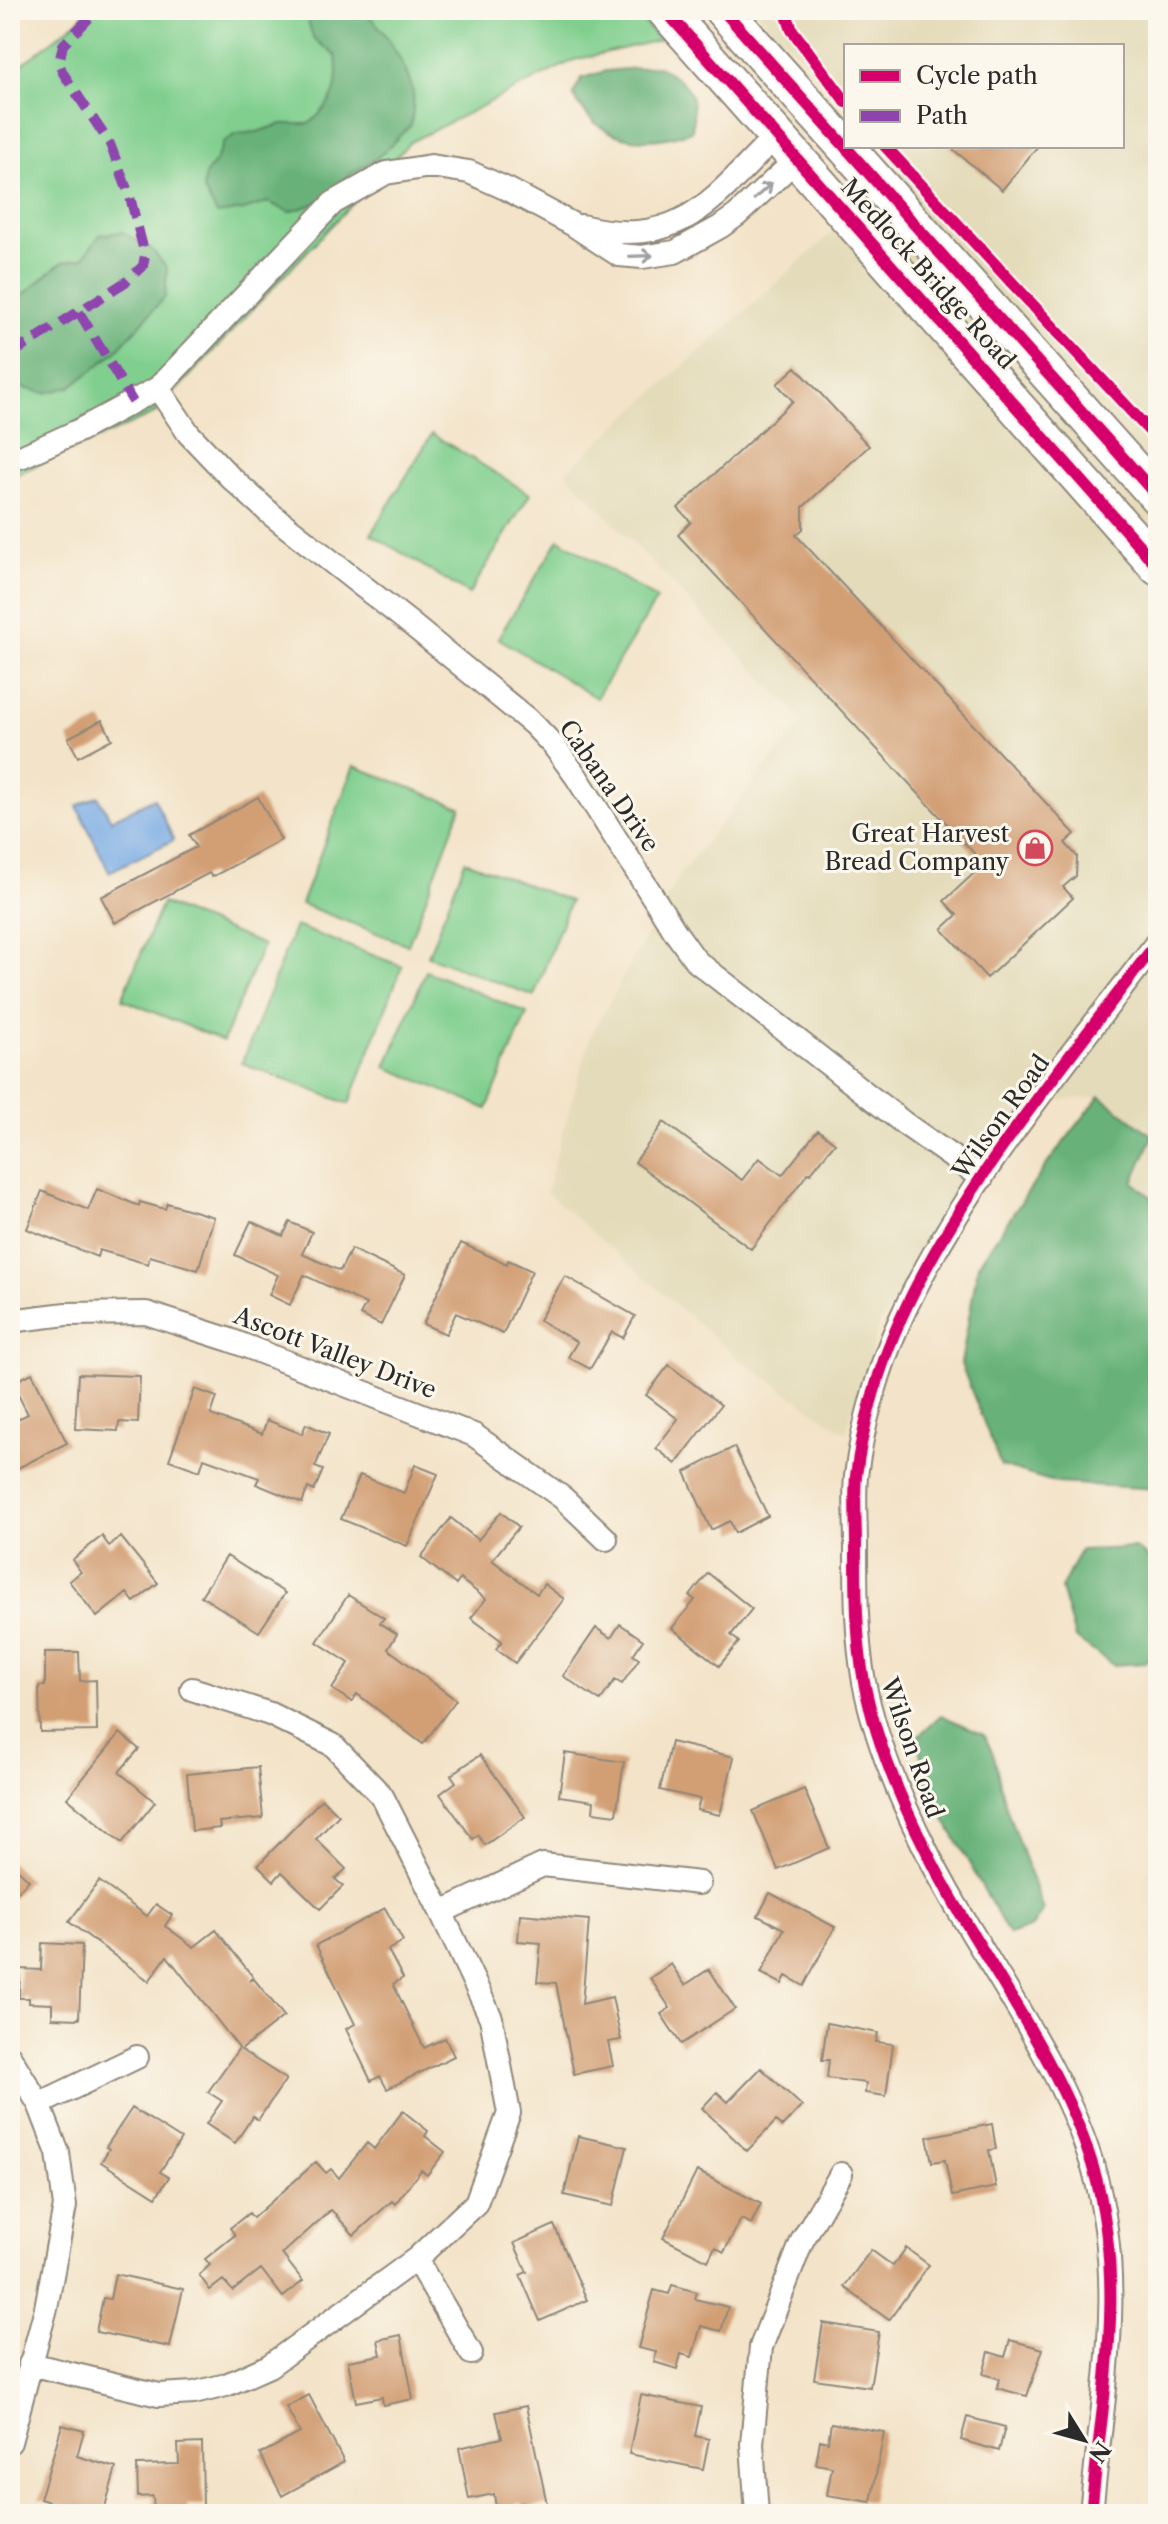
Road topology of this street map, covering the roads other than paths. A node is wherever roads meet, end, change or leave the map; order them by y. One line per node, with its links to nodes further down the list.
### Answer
1 (665, 10): 6 (highway, Medlock Bridge Road)
2 (691, 10): 4 (highway)
3 (723, 10): 4 (highway, Medlock Bridge Road)
4 (818, 117): 5 (highway, Medlock Bridge Road)
5 (844, 146)
6 (786, 147): 8 (street); 9 (street, one-way to 6); 11 (highway); 15 (highway, Medlock Bridge Road)
7 (846, 148): 11 (highway, Medlock Bridge Road)
8 (712, 201): 9 (street); 10 (street)
9 (729, 221): 10 (street, one-way to 9)
10 (572, 224): 12 (street)
11 (1041, 367): 14 (highway, Medlock Bridge Road)
12 (158, 388): 13 (street); 17 (street, Cabana Drive)
13 (10, 459)
14 (1158, 497)
15 (1158, 567)
16 (1158, 941): 17 (street, Wilson Road)
17 (982, 1178): 32 (street, Wilson Road)
18 (11, 1318): 19 (street, Ascott Valley Drive)
19 (606, 1539)
20 (192, 1689): 22 (street)
21 (699, 1883): 22 (street)
22 (441, 1912): 27 (street)
23 (10, 2057): 25 (street)
24 (137, 2057): 25 (street)
25 (39, 2104): 29 (street)
26 (841, 2174): 31 (street)
27 (416, 2259): 28 (street); 29 (street)
28 (471, 2353)
29 (30, 2364): 30 (street)
30 (10, 2442)
31 (757, 2514)
32 (1091, 2514)

